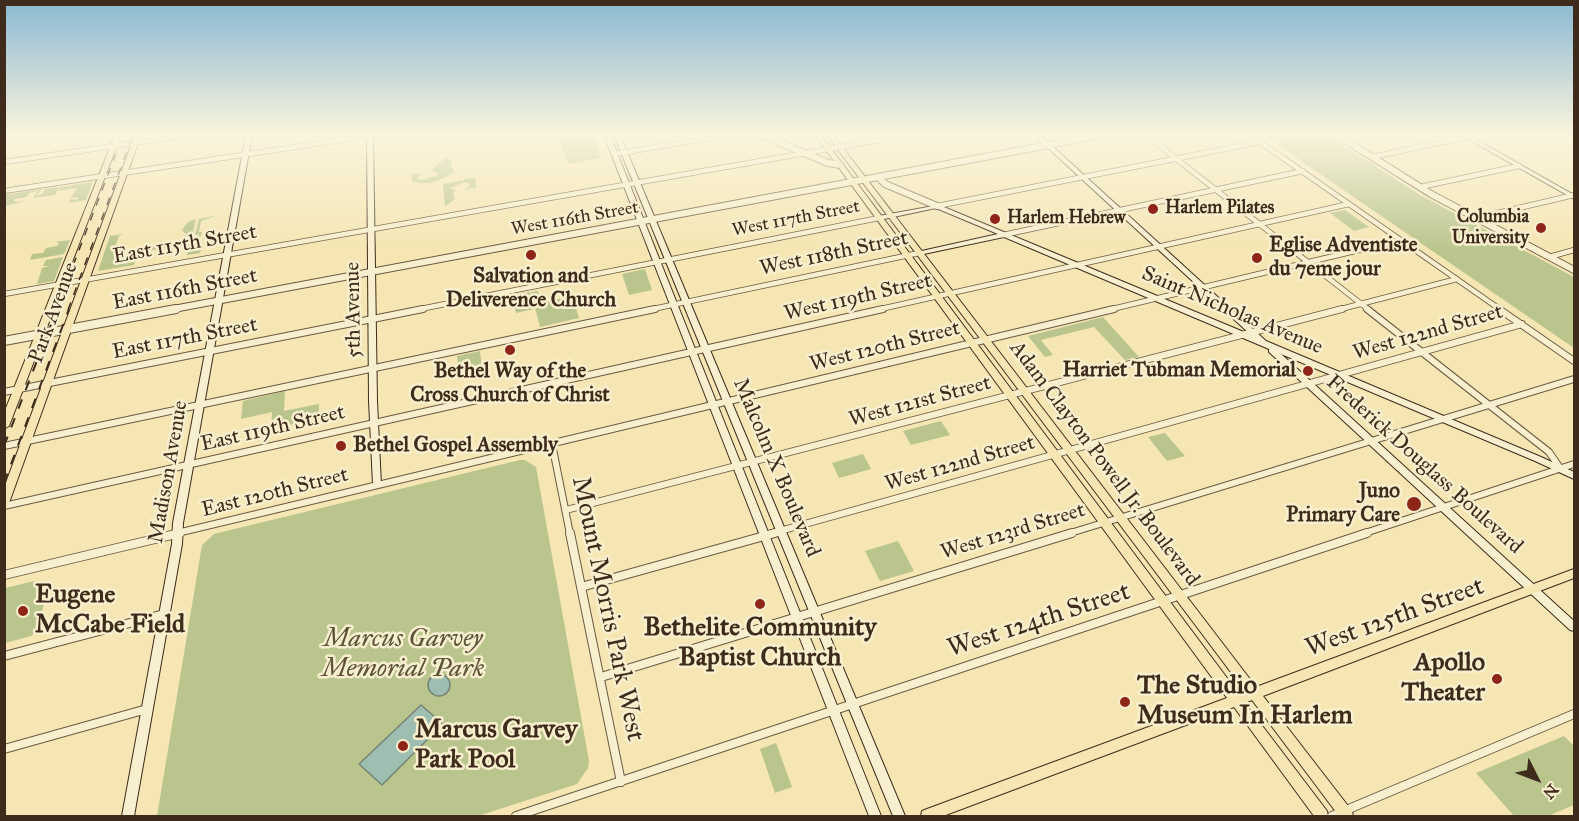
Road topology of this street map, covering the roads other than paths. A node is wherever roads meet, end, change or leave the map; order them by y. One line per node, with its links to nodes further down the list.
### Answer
1 (117, 173): 19 (street)
2 (124, 173): 54 (main road, Park Avenue)
3 (242, 173): 45 (main road, Madison Avenue)
4 (371, 173): 39 (main road, 5th Avenue)
5 (621, 173): 25 (main road, Malcolm X Boulevard)
6 (633, 173): 24 (main road, Malcolm X Boulevard)
7 (691, 173): 24 (street, East 115th Street)
8 (846, 173): 23 (main road, Adam Clayton Powell Jr. Boulevard)
9 (860, 173): 22 (main road, Adam Clayton Powell Jr. Boulevard)
10 (898, 173): 20 (street, West 116th Street)
11 (1079, 173): 21 (main road, Frederick Douglass Boulevard)
12 (1101, 173): 21 (street, West 117th Street)
13 (1196, 173): 27 (street)
14 (1292, 173): 27 (street, West 118th Street)
15 (1306, 173): 30 (street)
16 (1398, 173): 26 (street)
17 (1484, 173): 26 (street)
18 (1532, 173): 29 (main road)
19 (102, 176): 28 (street); 56 (main road, Park Avenue)
20 (878, 177): 22 (street, West 116th Street); 31 (street, Saint Nicholas Avenue)
21 (1083, 177): 31 (street, West 117th Street); 32 (main road, Frederick Douglass Boulevard)
22 (864, 179): 23 (street, West 116th Street); 33 (main road, Adam Clayton Powell Jr. Boulevard)
23 (852, 181): 34 (main road, Adam Clayton Powell Jr. Boulevard); 36 (street, West 116th Street)
24 (637, 183): 25 (street, East 115th Street); 36 (main road, Malcolm X Boulevard)
25 (626, 185): 37 (main road, Malcolm X Boulevard); 39 (street, East 115th Street)
26 (1419, 187): 35 (street)
27 (1216, 190): 32 (street, West 118th Street); 38 (street)
28 (4, 191)
29 (1574, 196): 35 (street)
30 (1349, 204): 38 (street, West 119th Street); 41 (street)
31 (937, 206): 33 (main road, West 117th Street); 40 (main road, Saint Nicholas Avenue)
32 (1119, 210): 40 (street, West 118th Street); 42 (main road, Frederick Douglass Boulevard)
33 (891, 215): 34 (main road, West 117th Street); 44 (main road, Adam Clayton Powell Jr. Boulevard)
34 (879, 218): 46 (main road, Adam Clayton Powell Jr. Boulevard); 48 (street, West 117th Street)
35 (1476, 218): 47 (street)
36 (652, 220): 37 (street, West 116th Street); 48 (main road, Malcolm X Boulevard)
37 (641, 222): 49 (main road, Malcolm X Boulevard); 53 (street, West 116th Street)
38 (1259, 224): 42 (street, West 119th Street); 50 (street)
39 (371, 228): 45 (street, East 115th Street); 53 (main road, 5th Avenue)
40 (1003, 235): 44 (main road, West 118th Street); 51 (main road, Saint Nicholas Avenue)
41 (1401, 240): 50 (street, West 120th Street); 55 (street)
42 (1159, 246): 51 (street, West 119th Street); 57 (main road, Frederick Douglass Boulevard)
43 (1575, 250): 47 (street)
44 (919, 253): 46 (street, West 118th Street); 59 (main road, Adam Clayton Powell Jr. Boulevard)
45 (227, 254): 54 (street, East 115th Street); 62 (main road, Madison Avenue)
46 (907, 255): 60 (main road, Adam Clayton Powell Jr. Boulevard); 63 (street, West 118th Street)
47 (1549, 257): 52 (street)
48 (669, 260): 49 (street, West 117th Street); 63 (main road, Malcolm X Boulevard)
49 (656, 262): 64 (main road, Malcolm X Boulevard); 66 (street, West 117th Street)
50 (1308, 262): 57 (street, West 120th Street); 65 (street)
51 (1076, 266): 59 (street, West 119th Street); 61 (main road, Saint Nicholas Avenue)
52 (1575, 270)
53 (371, 272): 62 (street, East 116th Street); 66 (main road, 5th Avenue)
54 (86, 279): 56 (street, East 115th Street); 68 (main road, Park Avenue)
55 (1457, 279): 65 (street, West 121st Street); 67 (street)
56 (60, 284): 58 (street, East 115th Street); 70 (main road, Park Avenue)
57 (1203, 287): 61 (street, West 120th Street); 69 (main road, Frederick Douglass Boulevard)
58 (4, 294)
59 (950, 294): 60 (street, West 119th Street); 72 (main road, Adam Clayton Powell Jr. Boulevard)
60 (937, 297): 74 (main road, Adam Clayton Powell Jr. Boulevard); 76 (street, West 119th Street)
61 (1155, 299): 71 (main road, Saint Nicholas Avenue); 72 (street, West 120th Street)
62 (218, 300): 68 (street, East 116th Street); 77 (main road, Madison Avenue)
63 (687, 302): 64 (street, West 118th Street); 76 (main road, Malcolm X Boulevard)
64 (673, 304): 79 (main road, Malcolm X Boulevard); 81 (street, West 118th Street)
65 (1361, 304): 69 (street, West 121st Street); 78 (street)
66 (372, 319): 77 (street, East 117th Street); 81 (main road, 5th Avenue)
67 (1522, 324): 78 (street, West 122nd Street); 80 (street)
68 (68, 328): 70 (street, East 116th Street); 84 (main road, Park Avenue)
69 (1253, 332): 71 (street, West 121st Street); 75 (main road, Frederick Douglass Boulevard)
70 (40, 334): 73 (street, East 116th Street); 86 (main road, Park Avenue)
71 (1242, 335): 75 (main road, Saint Nicholas Avenue); 88 (street, West 121st Street)
72 (985, 339): 74 (street, West 120th Street); 88 (main road, Adam Clayton Powell Jr. Boulevard)
73 (4, 341)
74 (971, 343): 89 (main road, Adam Clayton Powell Jr. Boulevard); 90 (street, West 120th Street)
75 (1267, 345): 82 (main road, Saint Nicholas Avenue); 85 (main road, Frederick Douglass Boulevard)
76 (706, 349): 79 (street, West 119th Street); 90 (main road, Malcolm X Boulevard)
77 (210, 351): 84 (street, East 117th Street); 91 (main road, Madison Avenue)
78 (1422, 351): 82 (street, West 122nd Street); 92 (street)
79 (692, 352): 93 (main road, Malcolm X Boulevard); 95 (street, West 119th Street)
80 (1575, 361)
81 (373, 368): 91 (street, West 118th Street); 95 (main road, 5th Avenue)
82 (1338, 375): 85 (street, West 122nd Street); 94 (main road, Saint Nicholas Avenue)
83 (1575, 379): 92 (street, West 123rd Street)
84 (48, 383): 86 (street, East 117th Street); 97 (main road, Park Avenue)
85 (1308, 383): 98 (main road, Frederick Douglass Boulevard); 101 (street, West 122nd Street)
86 (19, 389): 87 (street, East 117th Street); 96 (main road, Park Avenue)
87 (4, 392)
88 (1024, 392): 89 (street, West 121st Street); 101 (main road, Adam Clayton Powell Jr. Boulevard)
89 (1010, 396): 102 (main road, Adam Clayton Powell Jr. Boulevard); 103 (street, West 121st Street)
90 (728, 402): 93 (street, West 120th Street); 103 (main road, Malcolm X Boulevard)
91 (200, 404): 97 (street, West 118th Street); 105 (main road, Madison Avenue)
92 (1489, 405): 94 (street, West 123rd Street); 107 (street)
93 (712, 406): 99 (street, West 120th Street); 106 (main road, Malcolm X Boulevard)
94 (1444, 419): 98 (street, West 123rd Street); 107 (main road, Saint Nicholas Avenue)
95 (374, 424): 105 (street, East 119th Street); 109 (main road, 5th Avenue)
96 (4, 426)
97 (27, 441): 100 (street, West 118th Street); 110 (main road, Park Avenue)
98 (1371, 441): 111 (main road, Frederick Douglass Boulevard); 113 (street, West 123rd Street)
99 (552, 444): 109 (street, West 120th Street); 112 (street, Mount Morris Park West)
100 (4, 446)
101 (1069, 451): 102 (street, West 122nd Street); 113 (main road, Adam Clayton Powell Jr. Boulevard)
102 (1054, 455): 114 (main road, Adam Clayton Powell Jr. Boulevard); 115 (street, West 122nd Street)
103 (753, 462): 106 (street, West 121st Street); 115 (main road, Malcolm X Boulevard)
104 (1575, 464): 107 (street, West 124th Street)
105 (189, 465): 110 (street, East 119th Street); 116 (main road, Madison Avenue)
106 (736, 466): 112 (street, West 121st Street); 117 (main road, Malcolm X Boulevard)
107 (1560, 468): 108 (main road, Saint Nicholas Avenue); 111 (street, West 124th Street)
108 (1575, 476)
109 (377, 485): 116 (street, East 120th Street)
110 (4, 505)
111 (1444, 507): 121 (main road, Frederick Douglass Boulevard); 122 (street, West 124th Street)
112 (566, 510): 120 (street, Mount Morris Park West)
113 (1119, 518): 114 (street, West 123rd Street); 122 (main road, Adam Clayton Powell Jr. Boulevard)
114 (1104, 523): 123 (main road, Adam Clayton Powell Jr. Boulevard); 124 (street, West 123rd Street)
115 (781, 531): 117 (street, West 122nd Street); 124 (main road, Malcolm X Boulevard)
116 (177, 534): 119 (street, East 120th Street); 125 (main road, Madison Avenue)
117 (764, 536): 120 (street, West 122nd Street); 126 (main road, Malcolm X Boulevard)
118 (1575, 574): 121 (main road, West 125th Street)
119 (4, 575)
120 (581, 587): 129 (street, Mount Morris Park West)
121 (1534, 590): 127 (main road, Frederick Douglass Boulevard); 130 (main road, West 125th Street)
122 (1179, 596): 123 (street, West 124th Street); 130 (main road, Adam Clayton Powell Jr. Boulevard)
123 (1162, 602): 131 (main road, Adam Clayton Powell Jr. Boulevard); 132 (street, West 124th Street)
124 (815, 611): 126 (street, West 123rd Street); 132 (main road, Malcolm X Boulevard)
125 (164, 614): 128 (street); 133 (main road, Madison Avenue)
126 (796, 617): 129 (street, West 123rd Street); 134 (main road, Malcolm X Boulevard)
127 (1575, 627)
128 (4, 656)
129 (600, 677): 137 (street, Mount Morris Park West)
130 (1253, 695): 131 (main road, West 125th Street); 138 (main road, Adam Clayton Powell Jr. Boulevard)
131 (1236, 701): 143 (main road, West 125th Street); 144 (main road, Adam Clayton Powell Jr. Boulevard)
132 (852, 705): 134 (street, West 124th Street); 142 (main road, Malcolm X Boulevard)
133 (147, 709): 136 (street); 139 (main road, Madison Avenue)
134 (833, 712): 137 (street, West 124th Street); 141 (main road, Malcolm X Boulevard)
135 (1575, 714): 138 (street)
136 (4, 749)
137 (621, 782): 140 (street, West 124th Street)
138 (1341, 815)
139 (128, 816)
140 (516, 816)
141 (875, 816)
142 (899, 816)
143 (927, 816)
144 (1322, 816)

